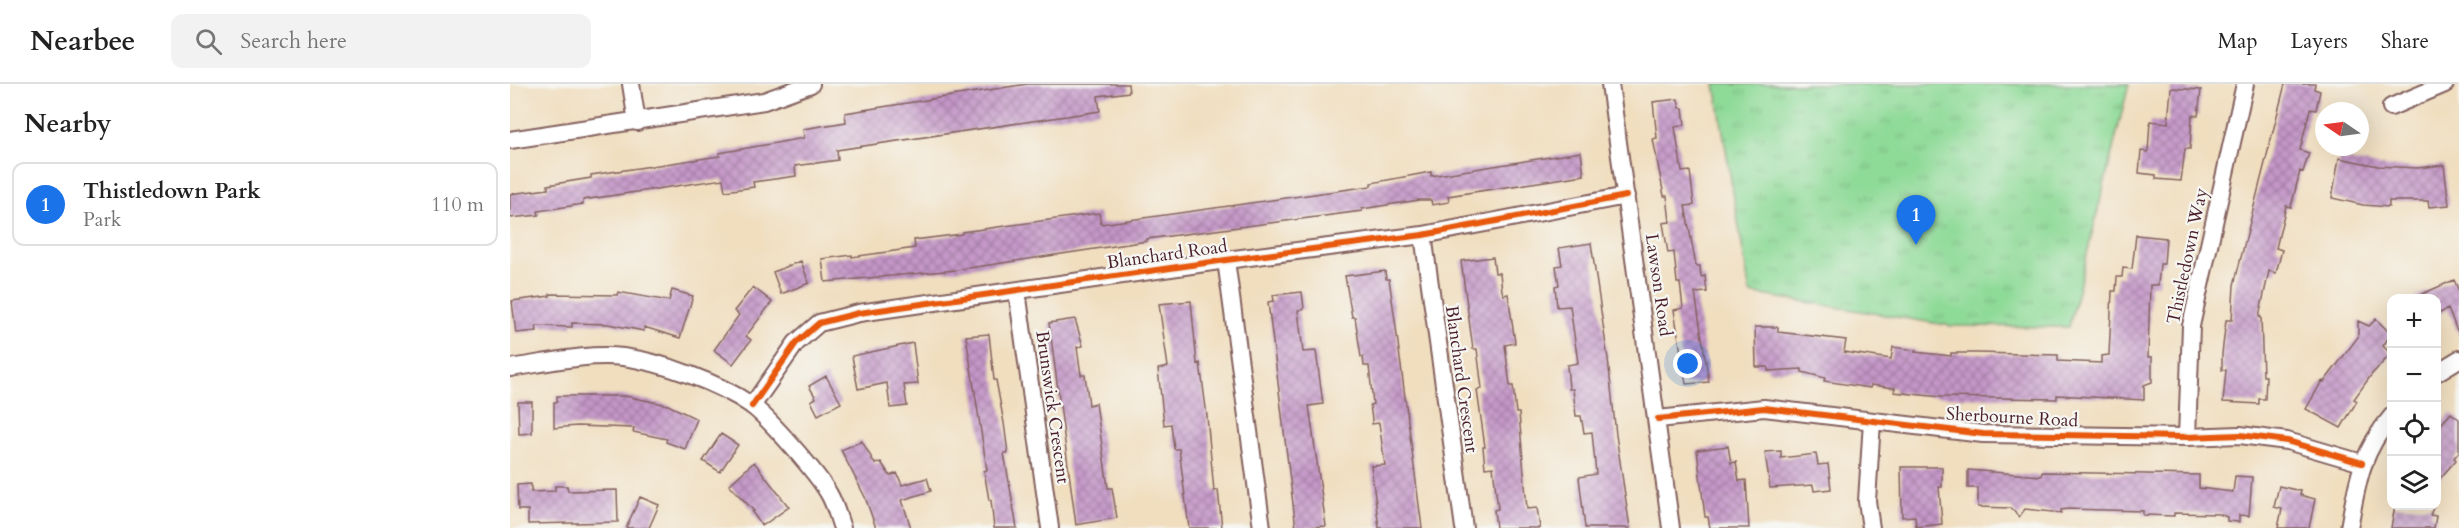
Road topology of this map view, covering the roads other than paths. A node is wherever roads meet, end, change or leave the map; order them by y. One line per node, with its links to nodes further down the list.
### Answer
1 (631, 84): 7 (street)
2 (811, 84): 7 (street)
3 (1610, 84): 9 (street, Lawson Road)
4 (2245, 84): 20 (street, Thistledown Way)
5 (2445, 84): 6 (street)
6 (2391, 107)
7 (637, 122): 8 (street)
8 (510, 140)
9 (1626, 196): 10 (street, Blanchard Road); 17 (street, Lawson Road)
10 (1423, 235): 11 (street, Blanchard Road); 25 (street, Blanchard Crescent)
11 (1226, 260): 12 (street, Blanchard Road); 24 (street)
12 (1017, 291): 16 (street, Blanchard Road); 23 (street, Brunswick Crescent)
13 (2459, 360): 15 (street)
14 (510, 368): 16 (street)
15 (2441, 370)
16 (752, 406): 22 (street)
17 (1658, 419): 18 (street, Sherbourne Road); 26 (street, Lawson Road)
18 (1872, 421): 20 (street, Sherbourne Road); 27 (street)
19 (2387, 421): 21 (street)
20 (2187, 438): 21 (street, Sherbourne Road)
21 (2362, 464): 28 (street)
22 (842, 528)
23 (1050, 528)
24 (1262, 528)
25 (1464, 528)
26 (1671, 528)
27 (1871, 528)
28 (2349, 528)

